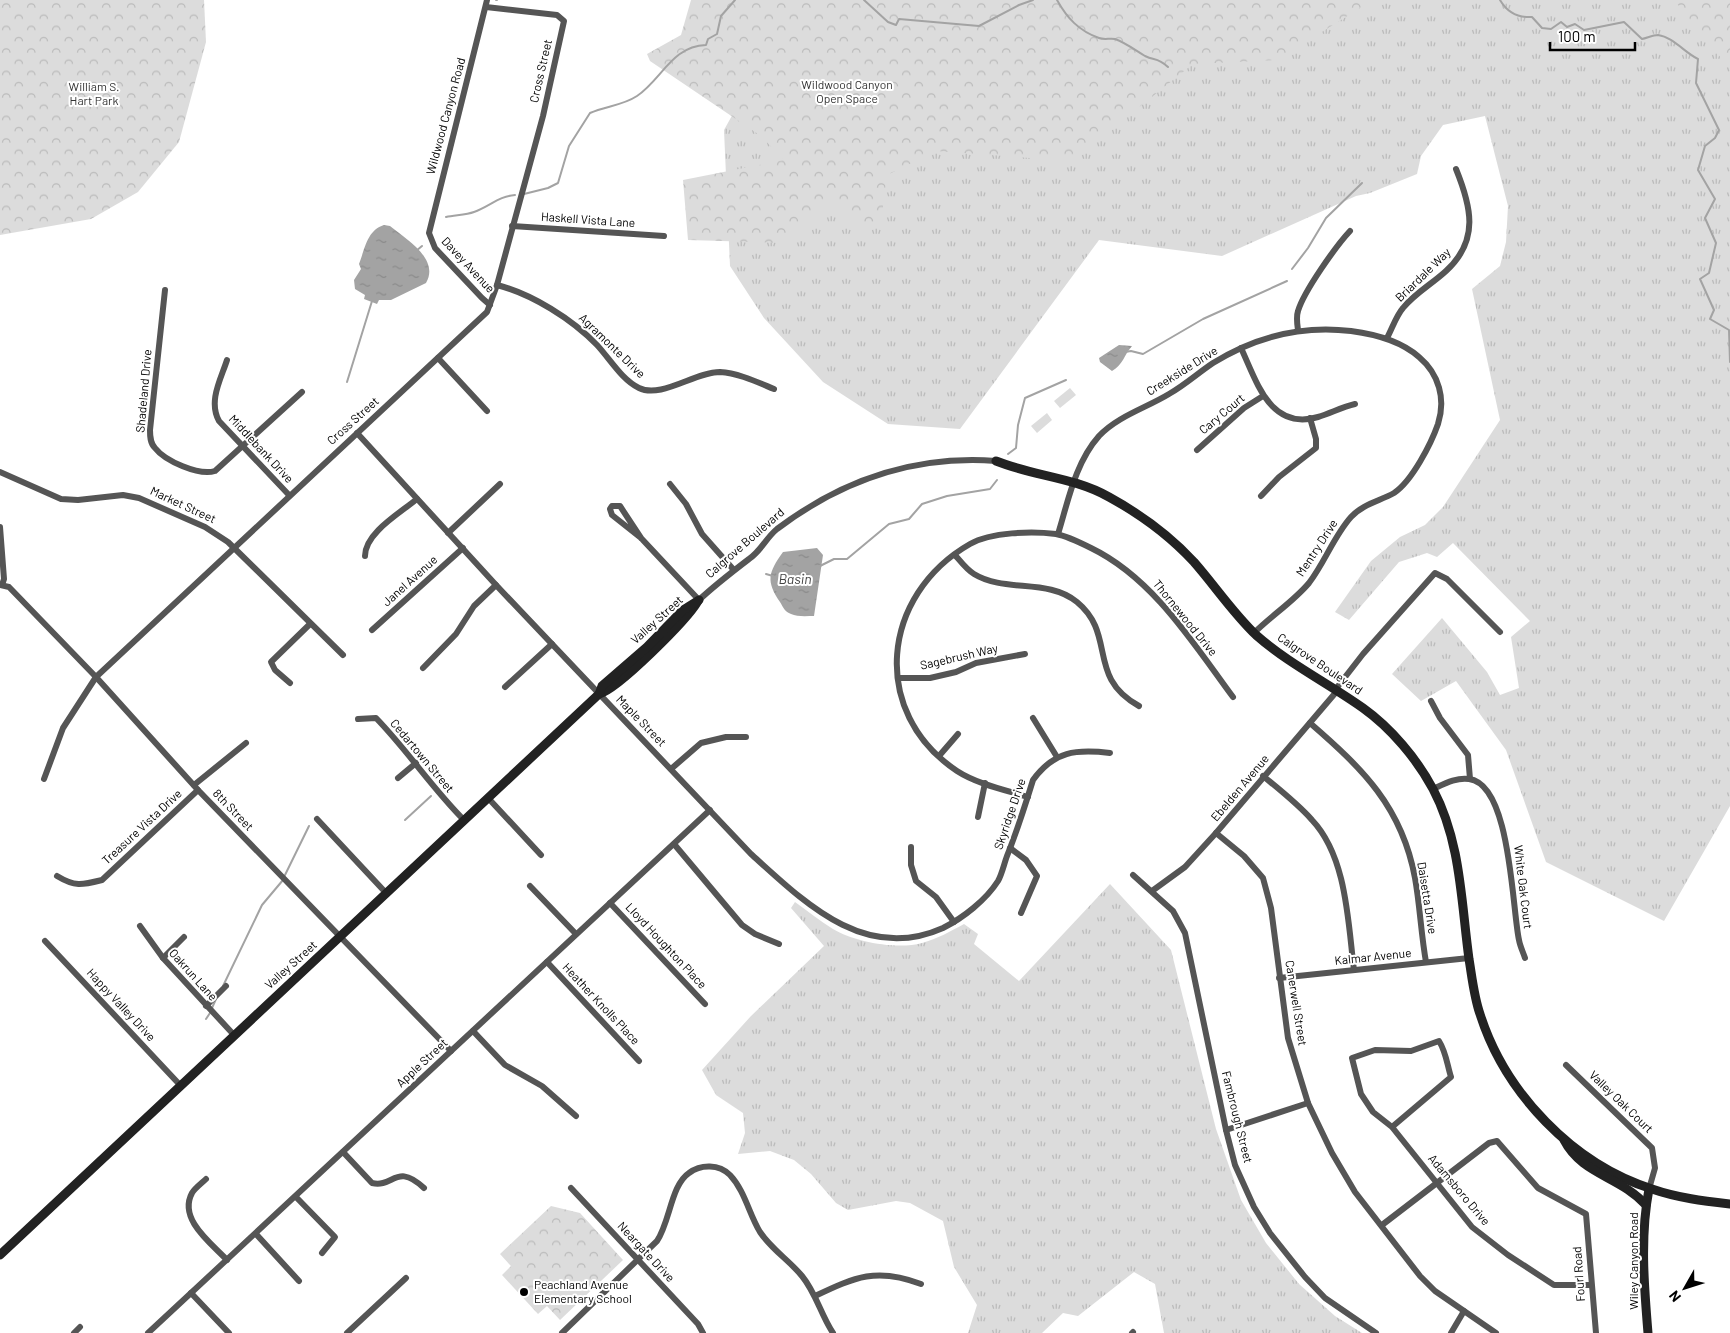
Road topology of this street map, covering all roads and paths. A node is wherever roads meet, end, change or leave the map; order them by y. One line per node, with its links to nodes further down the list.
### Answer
1 (487, 4): 3 (street, Cross Street); 6 (street, Wildwood Canyon Road)
2 (1456, 169): 11 (street, Briardale Way)
3 (512, 226): 5 (street, Haskell Vista Lane); 7 (street, Cross Street)
4 (1350, 231): 10 (street)
5 (664, 236)
6 (430, 239): 9 (street, Davey Avenue)
7 (497, 285): 9 (street, Cross Street); 15 (street, Agramonte Drive)
8 (165, 290): 22 (street, Shadeland Drive)
9 (490, 305): 13 (street, Cross Street)
10 (1298, 330): 11 (street, Creekside Drive); 12 (street, Creekside Drive)
11 (1387, 338): 47 (street, Mentry Drive)
12 (1241, 348): 17 (street); 26 (street, Creekside Drive)
13 (438, 358): 19 (street); 21 (street, Cross Street)
14 (227, 360): 22 (street, Middlebank Drive)
15 (774, 389)
16 (302, 392): 22 (street, Shadeland Drive)
17 (1263, 396): 20 (street); 23 (street, Cary Court)
18 (1355, 404): 20 (street)
19 (487, 411)
20 (1310, 418): 30 (street)
21 (357, 433): 29 (street, Cross Street); 31 (street, Maple Street)
22 (244, 447): 29 (street, Middlebank Drive)
23 (1197, 450)
24 (996, 461): 26 (street, Calgrove Boulevard); 40 (street, Calgrove Boulevard)
25 (0, 472): 36 (street, Market Street)
26 (1074, 482): 34 (street, Creekside Drive); 47 (street, Calgrove Boulevard)
27 (500, 484): 33 (street)
28 (670, 484): 40 (street)
29 (288, 495): 36 (street, Cross Street)
30 (1261, 496)
31 (417, 499): 33 (street, Maple Street); 39 (street)
32 (0, 527): 41 (street)
33 (448, 533): 37 (street, Maple Street)
34 (1058, 534): 38 (street); 58 (street, Thornewood Drive)
35 (641, 538): 35 (street); 43 (street)
36 (234, 548): 44 (street, Market Street); 52 (street, Cross Street)
37 (463, 548): 42 (street, Maple Street); 45 (street, Janel Avenue)
38 (956, 555): 53 (street); 60 (street)
39 (365, 556)
40 (733, 569): 43 (street, Calgrove Boulevard)
41 (1, 585): 52 (street, 8th Street)
42 (496, 585): 48 (street, Maple Street); 51 (street)
43 (699, 600): 57 (street, Valley Street)
44 (310, 624): 50 (street, Market Street); 54 (street)
45 (372, 630)
46 (1500, 632): 56 (street, Ebelden Avenue)
47 (1254, 633): 56 (street, Calgrove Boulevard)
48 (552, 644): 55 (street); 57 (street, Maple Street)
49 (1025, 654): 53 (street, Sagebrush Way)
50 (343, 655)
51 (423, 668)
52 (96, 677): 74 (street, Cross Street); 77 (street, 8th Street)
53 (898, 678): 68 (street)
54 (290, 683)
55 (505, 687)
56 (1336, 690): 63 (street, Ebelden Avenue); 78 (street, Calgrove Boulevard)
57 (599, 694): 71 (street, Maple Street); 80 (street, Valley Street)
58 (1232, 697)
59 (1431, 701): 75 (street)
60 (1139, 706)
61 (1033, 718): 69 (street)
62 (358, 719): 70 (street, Cedartown Street)
63 (1310, 723): 72 (street, Ebelden Avenue); 108 (street, Daisetta Drive)
64 (958, 734): 68 (street)
65 (746, 736): 71 (street)
66 (246, 743): 77 (street, Treasure Vista Drive)
67 (1110, 753): 69 (street, Skyridge Drive)
68 (939, 756): 76 (street)
69 (1057, 757): 79 (street, Skyridge Drive)
70 (416, 763): 73 (street); 84 (street, Cedartown Street)
71 (670, 769): 81 (street, Maple Street)
72 (1263, 776): 85 (street, Ebelden Avenue); 109 (street)
73 (398, 778)
74 (44, 779)
75 (1470, 779): 78 (street); 106 (street, White Oak Court)
76 (985, 784): 79 (street); 82 (street)
77 (196, 787): 91 (street, Treasure Vista Drive); 101 (street, 8th Street)
78 (1433, 789): 105 (street, Calgrove Boulevard)
79 (1028, 797): 88 (street, Skyridge Drive)
80 (489, 799): 84 (street, Valley Street); 89 (street)
81 (710, 810): 86 (street, Apple Street); 97 (street, Maple Street)
82 (978, 817)
83 (317, 819): 94 (street)
84 (464, 820): 94 (street, Valley Street)
85 (1216, 833): 93 (street, Ebelden Avenue); 110 (street, Canerwell Street)
86 (674, 844): 95 (street, Apple Street); 103 (street)
87 (911, 847): 97 (street)
88 (1010, 848): 96 (street); 97 (street, Skyridge Drive)
89 (541, 855)
90 (1133, 875): 93 (street, Fambrough Street)
91 (57, 876)
92 (530, 886): 99 (street)
93 (1152, 891): 123 (street, Fambrough Street)
94 (387, 894): 101 (street, Valley Street)
95 (610, 903): 99 (street, Apple Street); 112 (street, Lloyd Houghton Place)
96 (1021, 913)
97 (954, 922)
98 (140, 926): 104 (street, Oakrun Lane)
99 (576, 934): 107 (street, Apple Street)
100 (184, 937): 104 (street)
101 (340, 938): 115 (street, Valley Street); 116 (street, 8th Street)
102 (45, 941): 119 (street, Happy Valley Drive)
103 (779, 944)
104 (162, 958): 113 (street, Oakrun Lane)
105 (1469, 958): 108 (street, Kalmar Avenue); 124 (street, Calgrove Boulevard)
106 (1525, 958)
107 (547, 962): 114 (street, Apple Street); 117 (street, Heather Knolls Place)
108 (1426, 962): 109 (street, Kalmar Avenue)
109 (1354, 970): 110 (street, Kalmar Avenue)
110 (1279, 978): 120 (street, Canerwell Street)
111 (226, 986): 113 (street)
112 (705, 1004)
113 (206, 1006): 115 (street, Oakrun Lane)
114 (473, 1031): 116 (street, Apple Street); 121 (street)
115 (234, 1035): 119 (street, Valley Street)
116 (451, 1051): 125 (street, Apple Street)
117 (639, 1061)
118 (1566, 1065): 130 (street, Valley Oak Court)
119 (180, 1085): 137 (street, Valley Street)
120 (1308, 1102): 123 (street); 134 (street, Canerwell Street)
121 (576, 1116)
122 (1392, 1127): 122 (street, Adamsboro Drive); 127 (street, Adamsboro Drive)
123 (1226, 1130): 155 (street, Fambrough Street)
124 (1563, 1137): 130 (street, Calgrove Boulevard); 133 (street)
125 (343, 1152): 128 (street); 131 (street, Apple Street)
126 (206, 1179): 138 (street)
127 (1438, 1184): 134 (street); 143 (street, Adamsboro Drive); 143 (street, Fourl Road)
128 (424, 1188)
129 (570, 1188): 139 (street, Neargate Drive)
130 (1649, 1189): 132 (street, Calgrove Boulevard); 133 (street, Wiley Canyon Road)
131 (296, 1197): 135 (street, Apple Street); 136 (street)
132 (1730, 1204)
133 (1646, 1205): 159 (street, Wiley Canyon Road)
134 (1382, 1225): 146 (street, Canerwell Street)
135 (256, 1234): 138 (street, Apple Street); 141 (street)
136 (322, 1253)
137 (0, 1255)
138 (227, 1260): 144 (street, Apple Street)
139 (638, 1260): 145 (street); 152 (street); 153 (street, Neargate Drive)
140 (406, 1278): 151 (street)
141 (299, 1281)
142 (921, 1284): 145 (street)
143 (1591, 1285): 158 (street, Fourl Road)
144 (191, 1293): 149 (street, Apple Street); 150 (street)
145 (815, 1296): 154 (street)
146 (1464, 1311): 156 (street); 157 (street, Canerwell Street)
147 (80, 1328): 148 (street)
148 (74, 1333)
149 (148, 1333)
150 (229, 1333)
151 (347, 1333)
152 (562, 1333)
153 (703, 1333)
154 (833, 1333)
155 (1376, 1333)
156 (1451, 1333)
157 (1496, 1333)
158 (1596, 1333)
159 (1648, 1333)

